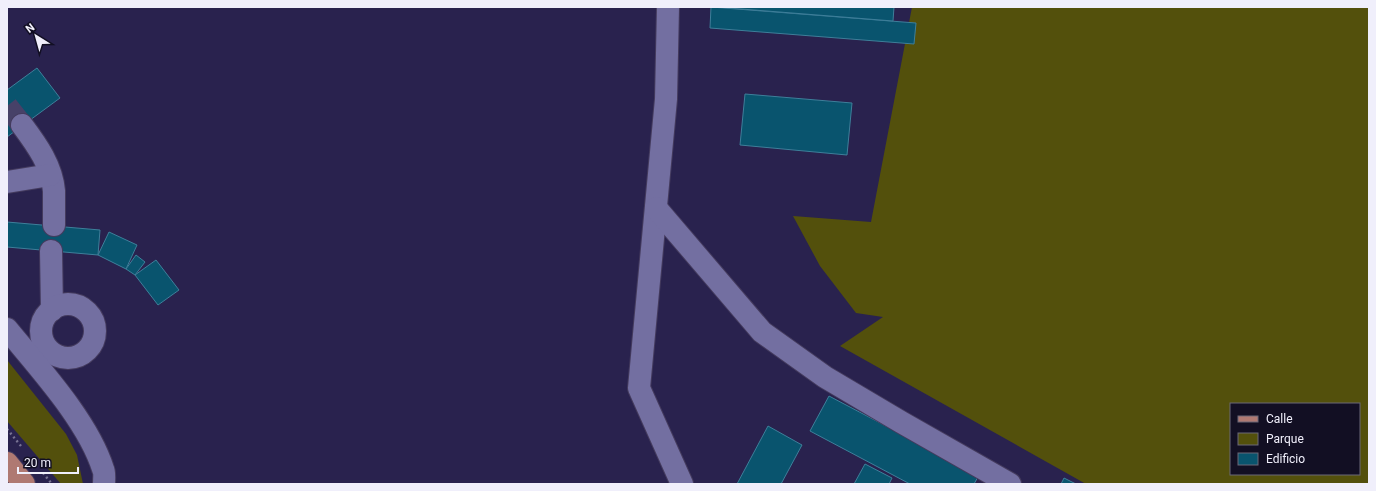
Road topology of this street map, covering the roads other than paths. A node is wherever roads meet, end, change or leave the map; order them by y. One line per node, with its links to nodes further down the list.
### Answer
1 (668, 7): 5 (lane)
2 (22, 125): 3 (lane)
3 (50, 175): 4 (lane); 6 (lane)
4 (7, 182)
5 (656, 208): 14 (lane); 15 (lane)
6 (54, 225)
7 (51, 251): 8 (lane)
8 (52, 310): 10 (lane); 10 (lane)
9 (7, 329): 10 (lane)
10 (47, 361): 13 (lane)
11 (7, 463): 12 (main road)
12 (24, 484)
13 (104, 484)
14 (682, 484)
15 (1010, 484)

